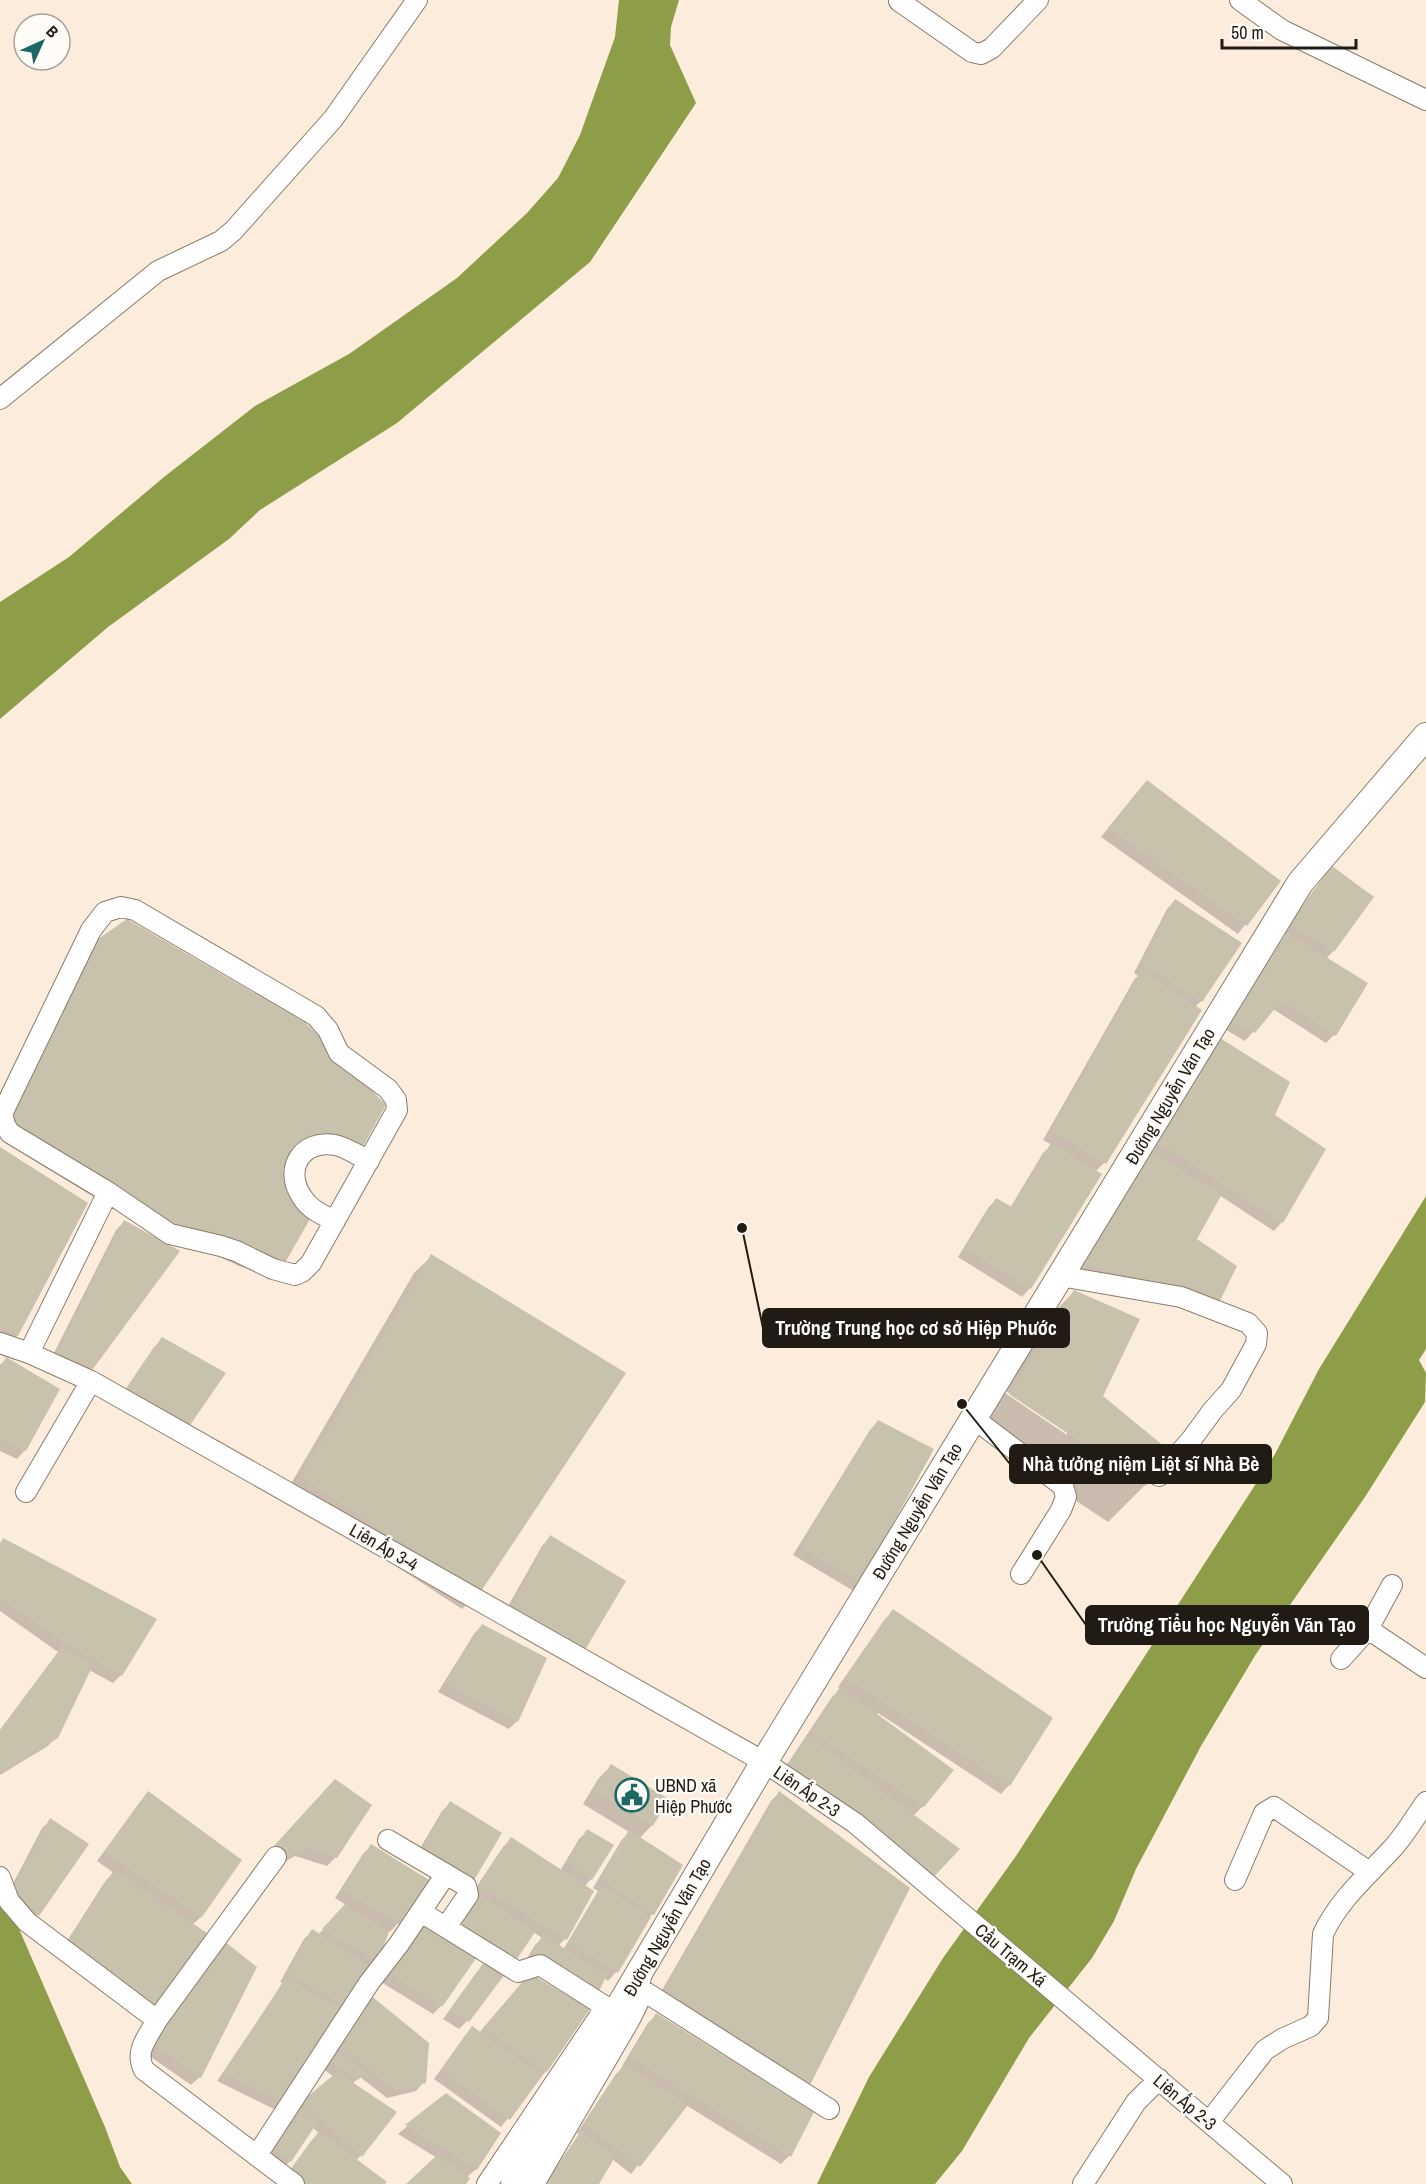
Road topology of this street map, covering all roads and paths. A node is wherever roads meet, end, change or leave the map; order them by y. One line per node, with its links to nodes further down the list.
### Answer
1 (417, 0): 6 (street)
2 (1038, 0): 4 (street)
3 (1240, 0): 5 (street)
4 (899, 1)
5 (1426, 100)
6 (0, 399)
7 (1426, 736): 11 (main road, Đường Nguyễn Văn Tạo)
8 (369, 1161): 9 (street); 10 (street); 10 (street)
9 (108, 1192): 10 (street); 13 (street)
10 (335, 1221)
11 (1060, 1276): 15 (main road, Đường Nguyễn Văn Tạo); 16 (street)
12 (0, 1344): 13 (street, Liên Ấp 3-4)
13 (29, 1353): 14 (street, Liên Ấp 3-4)
14 (92, 1381): 17 (street); 23 (street, Liên Ấp 3-4)
15 (973, 1418): 18 (street); 23 (main road, Đường Nguyễn Văn Tạo)
16 (1159, 1476)
17 (26, 1492)
18 (1021, 1574)
19 (1392, 1585): 20 (street)
20 (1368, 1629): 21 (street); 22 (street)
21 (1341, 1659)
22 (1426, 1668)
23 (764, 1762): 31 (street, Liên Ấp 2-3); 34 (main road, Đường Nguyễn Văn Tạo)
24 (1426, 1802): 27 (street)
25 (388, 1840): 28 (street)
26 (276, 1857): 37 (street)
27 (1368, 1871): 30 (street); 40 (street)
28 (446, 1874): 32 (street); 33 (street)
29 (0, 1877): 37 (street)
30 (1235, 1880)
31 (934, 1890): 36 (street, Cầu Trạm Xá)
32 (421, 1912): 33 (street); 41 (street)
33 (446, 1927): 35 (street)
34 (640, 1978): 35 (street); 39 (street); 44 (main road, Đường Nguyễn Văn Tạo); 45 (street)
35 (606, 2007): 43 (street)
36 (1088, 2019): 38 (street, Liên Ấp 2-3)
37 (157, 2020): 41 (street)
38 (1159, 2079): 40 (street, Liên Ấp 2-3); 46 (street)
39 (829, 2109)
40 (1209, 2122): 47 (street, Liên Ấp 2-3)
41 (257, 2155): 42 (street)
42 (294, 2184)
43 (487, 2184)
44 (514, 2184)
45 (534, 2184)
46 (1083, 2184)
47 (1282, 2184)

